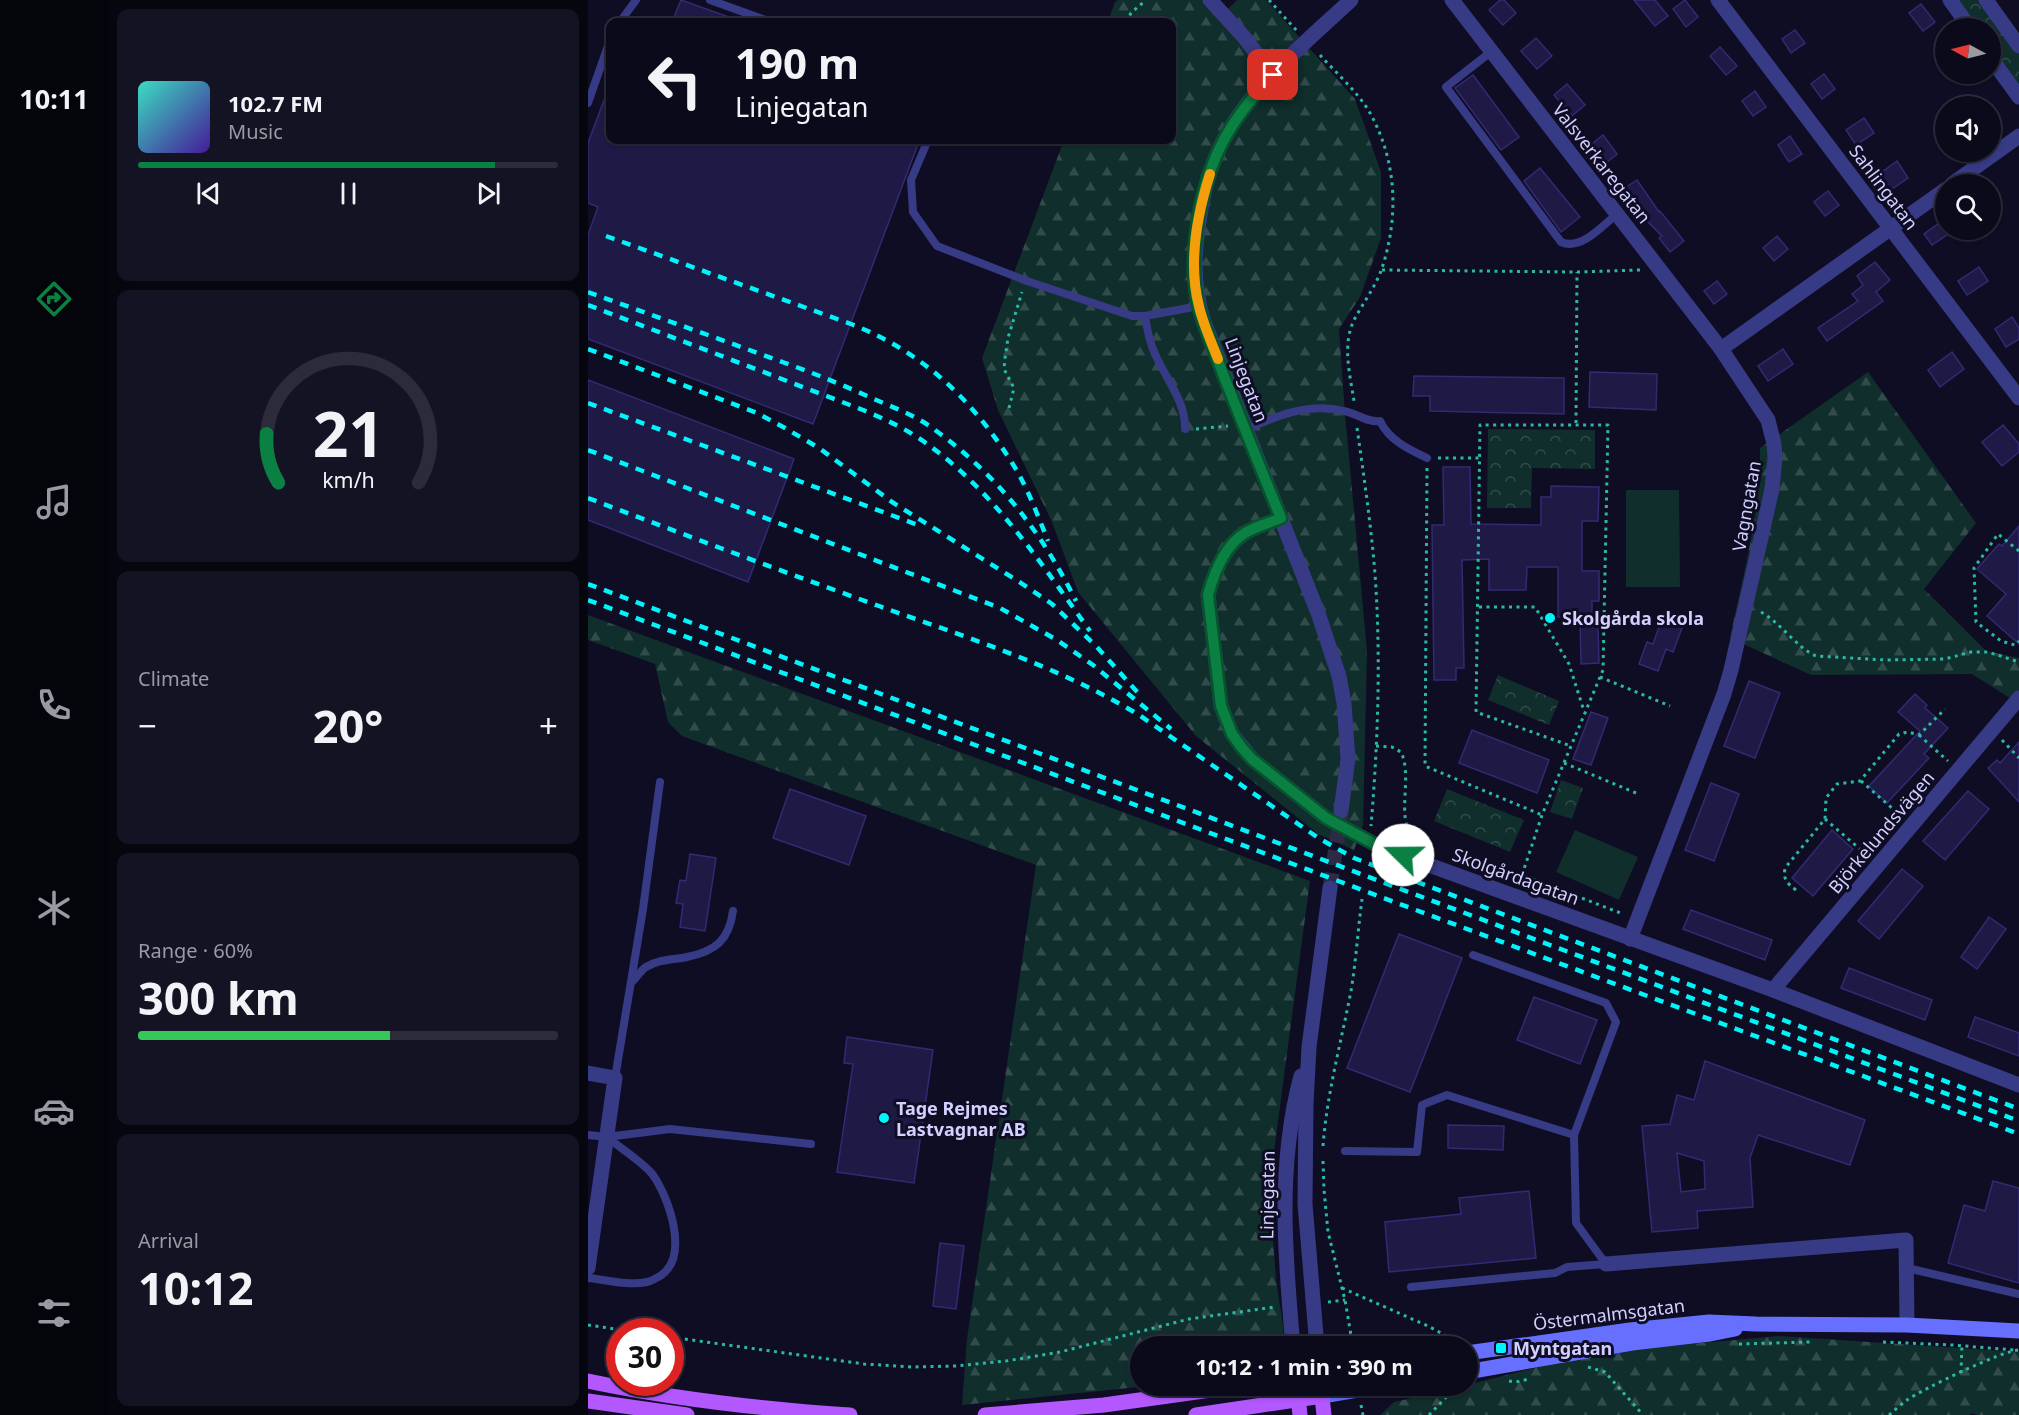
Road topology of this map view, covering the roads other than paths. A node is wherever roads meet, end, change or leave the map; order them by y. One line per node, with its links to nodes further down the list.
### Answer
1 (636, 0): 9 (lane)
2 (710, 0): 10 (lane)
3 (1210, 0): 16 (street)
4 (1351, 0): 16 (street, Linjegatan)
5 (1452, 0): 14 (street, Valsverkaregatan)
6 (1718, 0): 24 (street, Sahlingatan)
7 (1950, 0): 11 (street)
8 (1986, 0): 12 (street)
9 (623, 18)
10 (760, 18)
11 (1963, 18)
12 (2019, 46)
13 (606, 51): 18 (lane)
14 (1492, 51): 23 (street, Valsverkaregatan); 23 (lane)
15 (2001, 72): 17 (street)
16 (1273, 75): 25 (street, Linjegatan)
17 (2019, 97)
18 (588, 103)
19 (2019, 136): 21 (street)
20 (926, 144): 26 (lane)
21 (1966, 174)
22 (1935, 197): 24 (street)
23 (1617, 214): 27 (street, Valsverkaregatan)
24 (1891, 229): 27 (street); 28 (street, Sahlingatan)
25 (1199, 306): 26 (lane); 30 (street, Linjegatan)
26 (1145, 316): 29 (lane)
27 (1721, 349): 38 (street, Vagngatan)
28 (2019, 398)
29 (1185, 429)
30 (1245, 430): 31 (lane); 32 (street, Linjegatan)
31 (1427, 458)
32 (1281, 518): 35 (street, Linjegatan); 38 (street, Skolgårdagatan)
33 (2019, 698): 41 (street, Björkelundsvägen)
34 (660, 782): 40 (lane)
35 (1341, 812)
36 (1330, 888): 42 (street, Linjegatan)
37 (733, 911): 40 (lane)
38 (1630, 939): 41 (street, Skolgårdagatan)
39 (1473, 955): 47 (lane)
40 (632, 981): 44 (lane)
41 (1773, 990): 45 (street, Skolgårdagatan)
42 (1309, 1047): 60 (street, Linjegatan); 61 (street, Linjegatan)
43 (588, 1073): 44 (street)
44 (615, 1078): 48 (street)
45 (2019, 1085)
46 (588, 1135): 48 (lane)
47 (1574, 1135): 50 (lane); 51 (lane)
48 (607, 1137): 49 (lane); 52 (street); 54 (lane)
49 (810, 1144)
50 (1345, 1151)
51 (1606, 1264): 53 (street); 55 (lane)
52 (588, 1268)
53 (1907, 1268): 56 (lane); 58 (street)
54 (588, 1278)
55 (1412, 1287)
56 (2019, 1294)
57 (1756, 1324): 58 (main road, Östermalmsgatan); 62 (main road, Östermalmsgatan); 63 (main road, Östermalmsgatan)
58 (1907, 1325): 59 (main road, Östermalmsgatan)
59 (2019, 1331)
60 (1292, 1336)
61 (1316, 1336)
62 (1478, 1344)
63 (1478, 1370)
64 (588, 1381): 70 (main road)
65 (1168, 1396): 71 (main road)
66 (1322, 1396): 73 (main road)
67 (1299, 1400): 72 (main road)
68 (588, 1401): 69 (main road)
69 (687, 1415)
70 (850, 1415)
71 (985, 1415)
72 (1196, 1415)
73 (1324, 1415)

